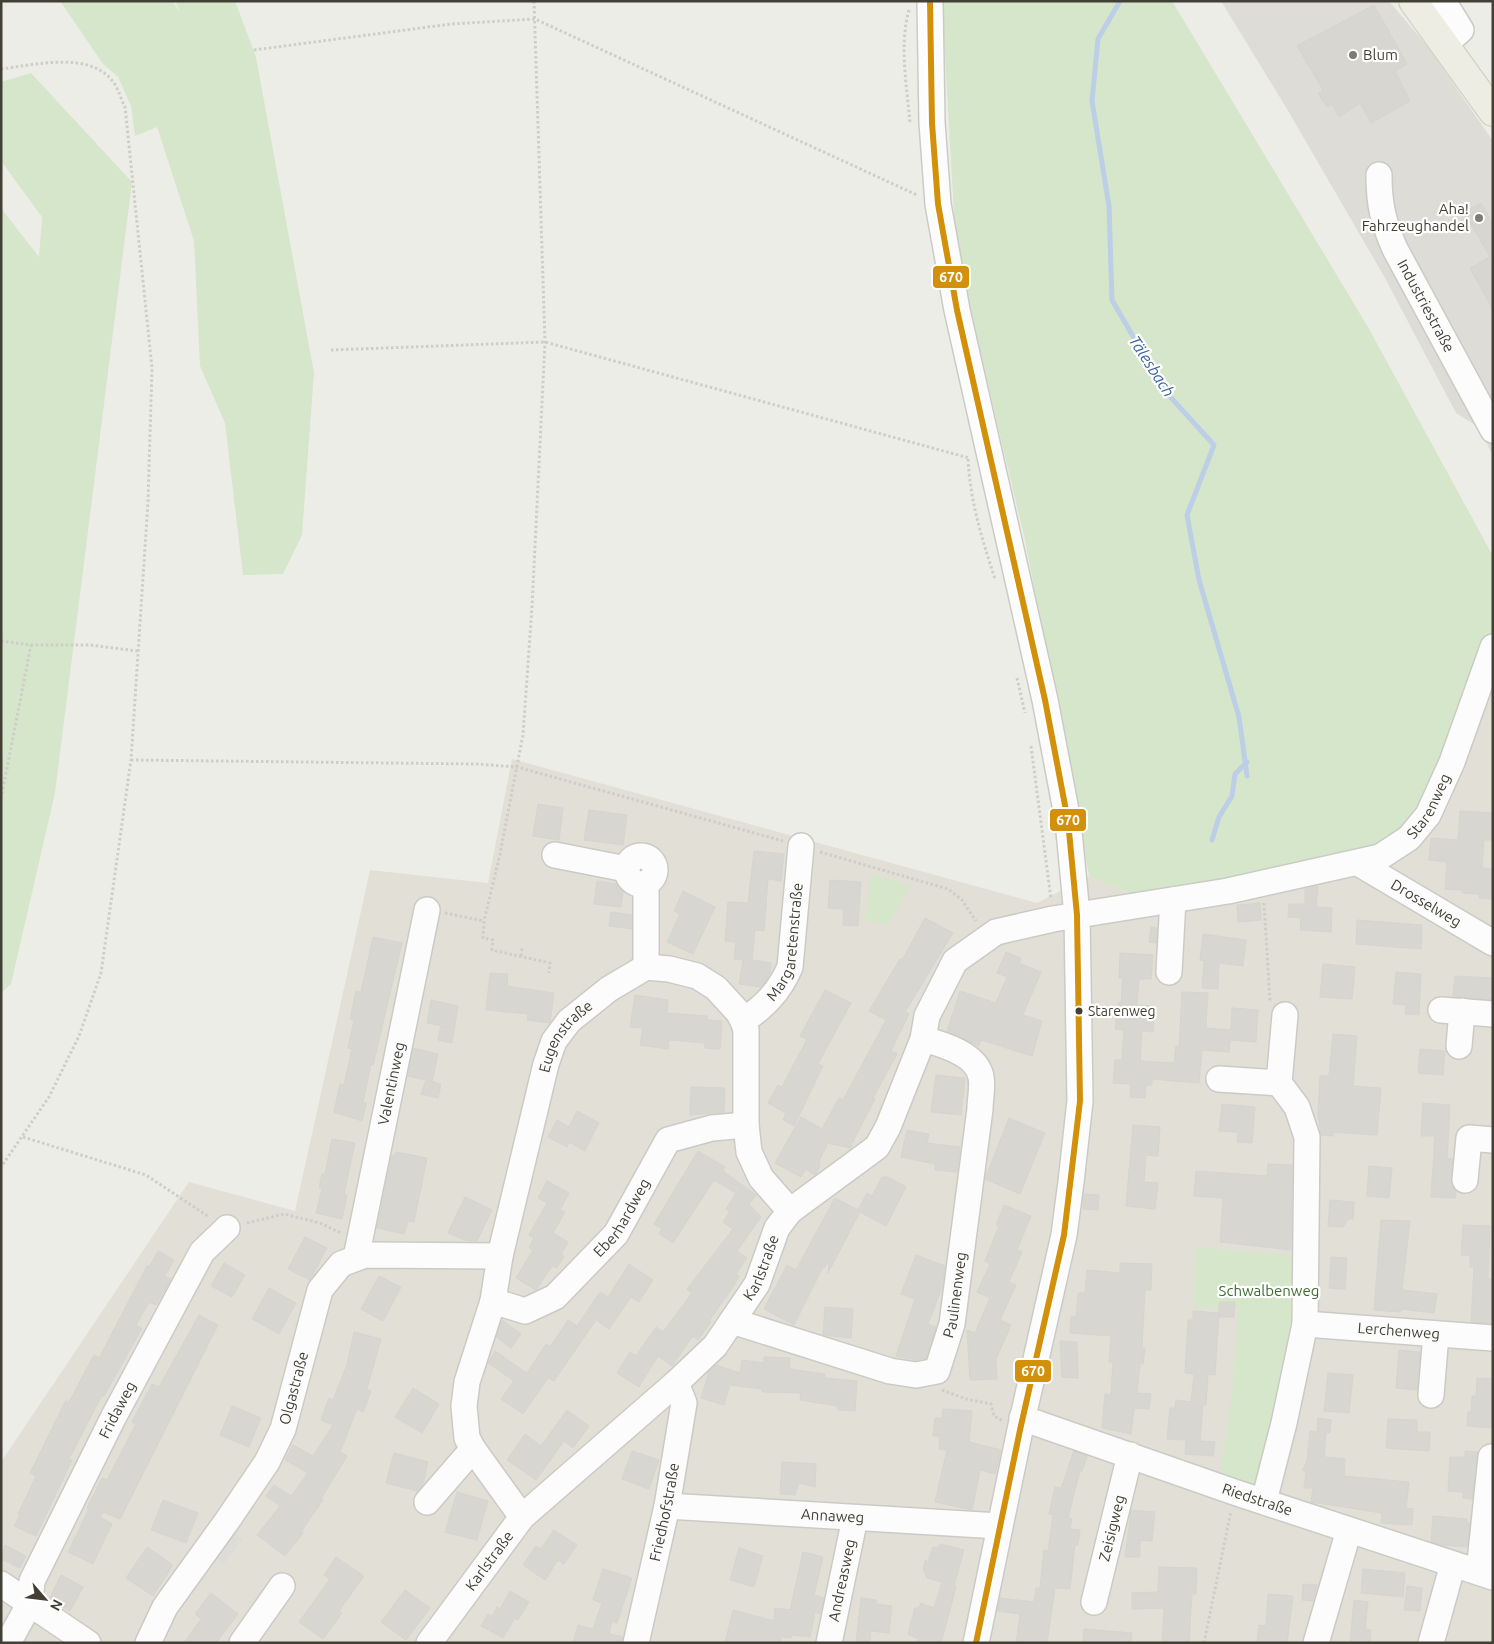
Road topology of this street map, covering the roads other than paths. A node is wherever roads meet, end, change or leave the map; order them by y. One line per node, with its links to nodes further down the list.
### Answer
1 (930, 1): 14 (street)
2 (1413, 1): 4 (main road)
3 (1443, 1): 4 (street)
4 (1444, 45): 5 (main road)
5 (1493, 112)
6 (1379, 175): 7 (street, Industriestraße)
7 (1492, 425)
8 (1493, 647): 11 (street, Starenweg)
9 (801, 846): 20 (street, Margaretenstraße)
10 (556, 855): 16 (street)
11 (1358, 863): 12 (street, Starenweg); 15 (street, Drosselweg)
12 (1173, 900): 14 (street, Starenweg); 17 (street)
13 (427, 910): 31 (street, Valentinweg)
14 (1077, 915): 21 (street, Karlstraße); 39 (street)
15 (1493, 943)
16 (646, 967): 20 (street); 30 (street, Eugenstraße)
17 (1169, 972)
18 (1278, 1012): 24 (street)
19 (1493, 1014): 22 (street)
20 (743, 1021): 25 (street)
21 (923, 1039): 28 (street, Karlstraße); 33 (street, Paulinenweg)
22 (1459, 1046)
23 (1219, 1079): 24 (street)
24 (1279, 1083): 34 (street)
25 (746, 1125): 28 (street); 32 (street, Eberhardweg)
26 (1493, 1140): 27 (street)
27 (1465, 1180)
28 (790, 1211): 33 (street, Karlstraße)
29 (227, 1228): 55 (street, Fridaweg)
30 (500, 1256): 31 (street, Olgastraße); 32 (street, Eugenstraße)
31 (356, 1258): 58 (street, Olgastraße)
32 (493, 1301): 40 (street, Eugenstraße)
33 (732, 1321): 37 (street, Karlstraße)
34 (1305, 1324): 35 (street, Lerchenweg); 43 (street)
35 (1436, 1334): 36 (street, Lerchenweg); 38 (street)
36 (1493, 1338)
37 (676, 1384): 45 (street, Friedhofstraße); 46 (street, Karlstraße)
38 (1431, 1395)
39 (1021, 1424): 41 (street, Riedstraße); 48 (street)
40 (472, 1449): 44 (street); 46 (street, Eugenstraße)
41 (1130, 1455): 43 (street, Riedstraße); 54 (street, Zeisigweg)
42 (1491, 1457): 51 (street)
43 (1264, 1501): 49 (street, Riedstraße)
44 (427, 1502)
45 (667, 1506): 47 (street, Annaweg); 61 (street, Friedhofstraße)
46 (522, 1517): 60 (street, Karlstraße)
47 (855, 1518): 48 (street, Annaweg); 62 (street, Andreasweg)
48 (1000, 1526): 63 (street)
49 (1349, 1530): 50 (street, Riedstraße); 64 (street)
50 (1453, 1564): 51 (street, Riedstraße); 65 (street)
51 (1486, 1575)
52 (1, 1584): 55 (street)
53 (282, 1586): 59 (street)
54 (1094, 1602)
55 (30, 1604): 56 (street); 57 (street)
56 (8, 1643)
57 (88, 1643)
58 (148, 1643)
59 (242, 1643)
60 (429, 1643)
61 (636, 1643)
62 (829, 1643)
63 (976, 1643)
64 (1316, 1643)
65 (1432, 1643)

